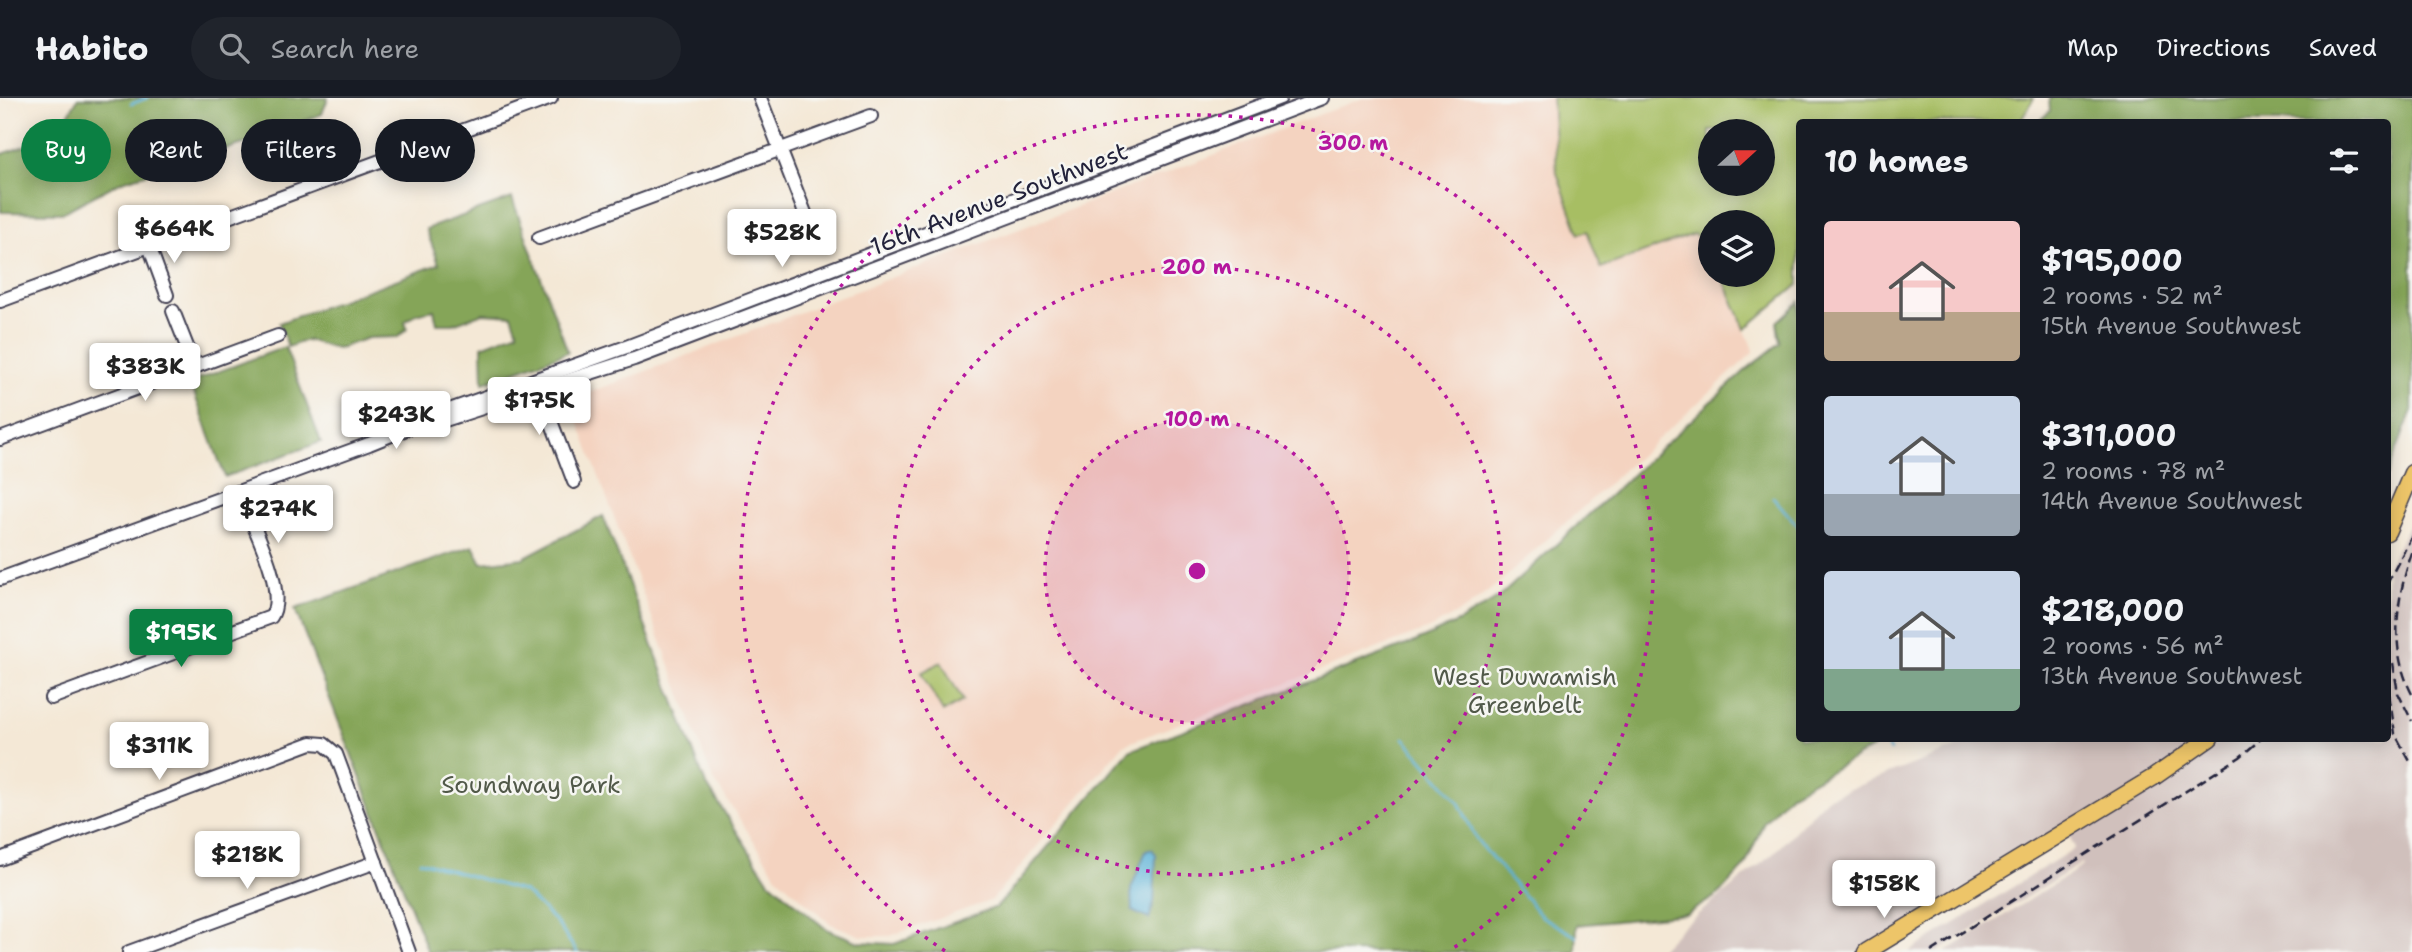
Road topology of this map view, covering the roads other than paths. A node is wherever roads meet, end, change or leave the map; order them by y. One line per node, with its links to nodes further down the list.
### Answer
1 (551, 98): 9 (street)
2 (760, 98): 6 (street)
3 (1280, 98): 15 (street, 16th Avenue Southwest)
4 (1322, 98): 15 (street, 16th Avenue Southwest)
5 (870, 116): 6 (street)
6 (781, 150): 7 (street); 8 (street)
7 (805, 213)
8 (539, 238)
9 (149, 246): 10 (street); 11 (street)
10 (167, 295)
11 (0, 301)
12 (173, 311): 14 (street)
13 (278, 336): 14 (street)
14 (195, 367): 16 (street)
15 (537, 385): 18 (street); 19 (street, 16th Avenue Southwest)
16 (0, 439)
17 (2412, 472): 20 (main road)
18 (574, 482)
19 (239, 492): 21 (street, 16th Avenue Southwest); 22 (street)
20 (2391, 522)
21 (0, 579)
22 (51, 698)
23 (2204, 742): 28 (main road)
24 (0, 859): 25 (street)
25 (376, 862): 26 (street); 27 (street)
26 (129, 952)
27 (409, 952)
28 (1867, 952)

